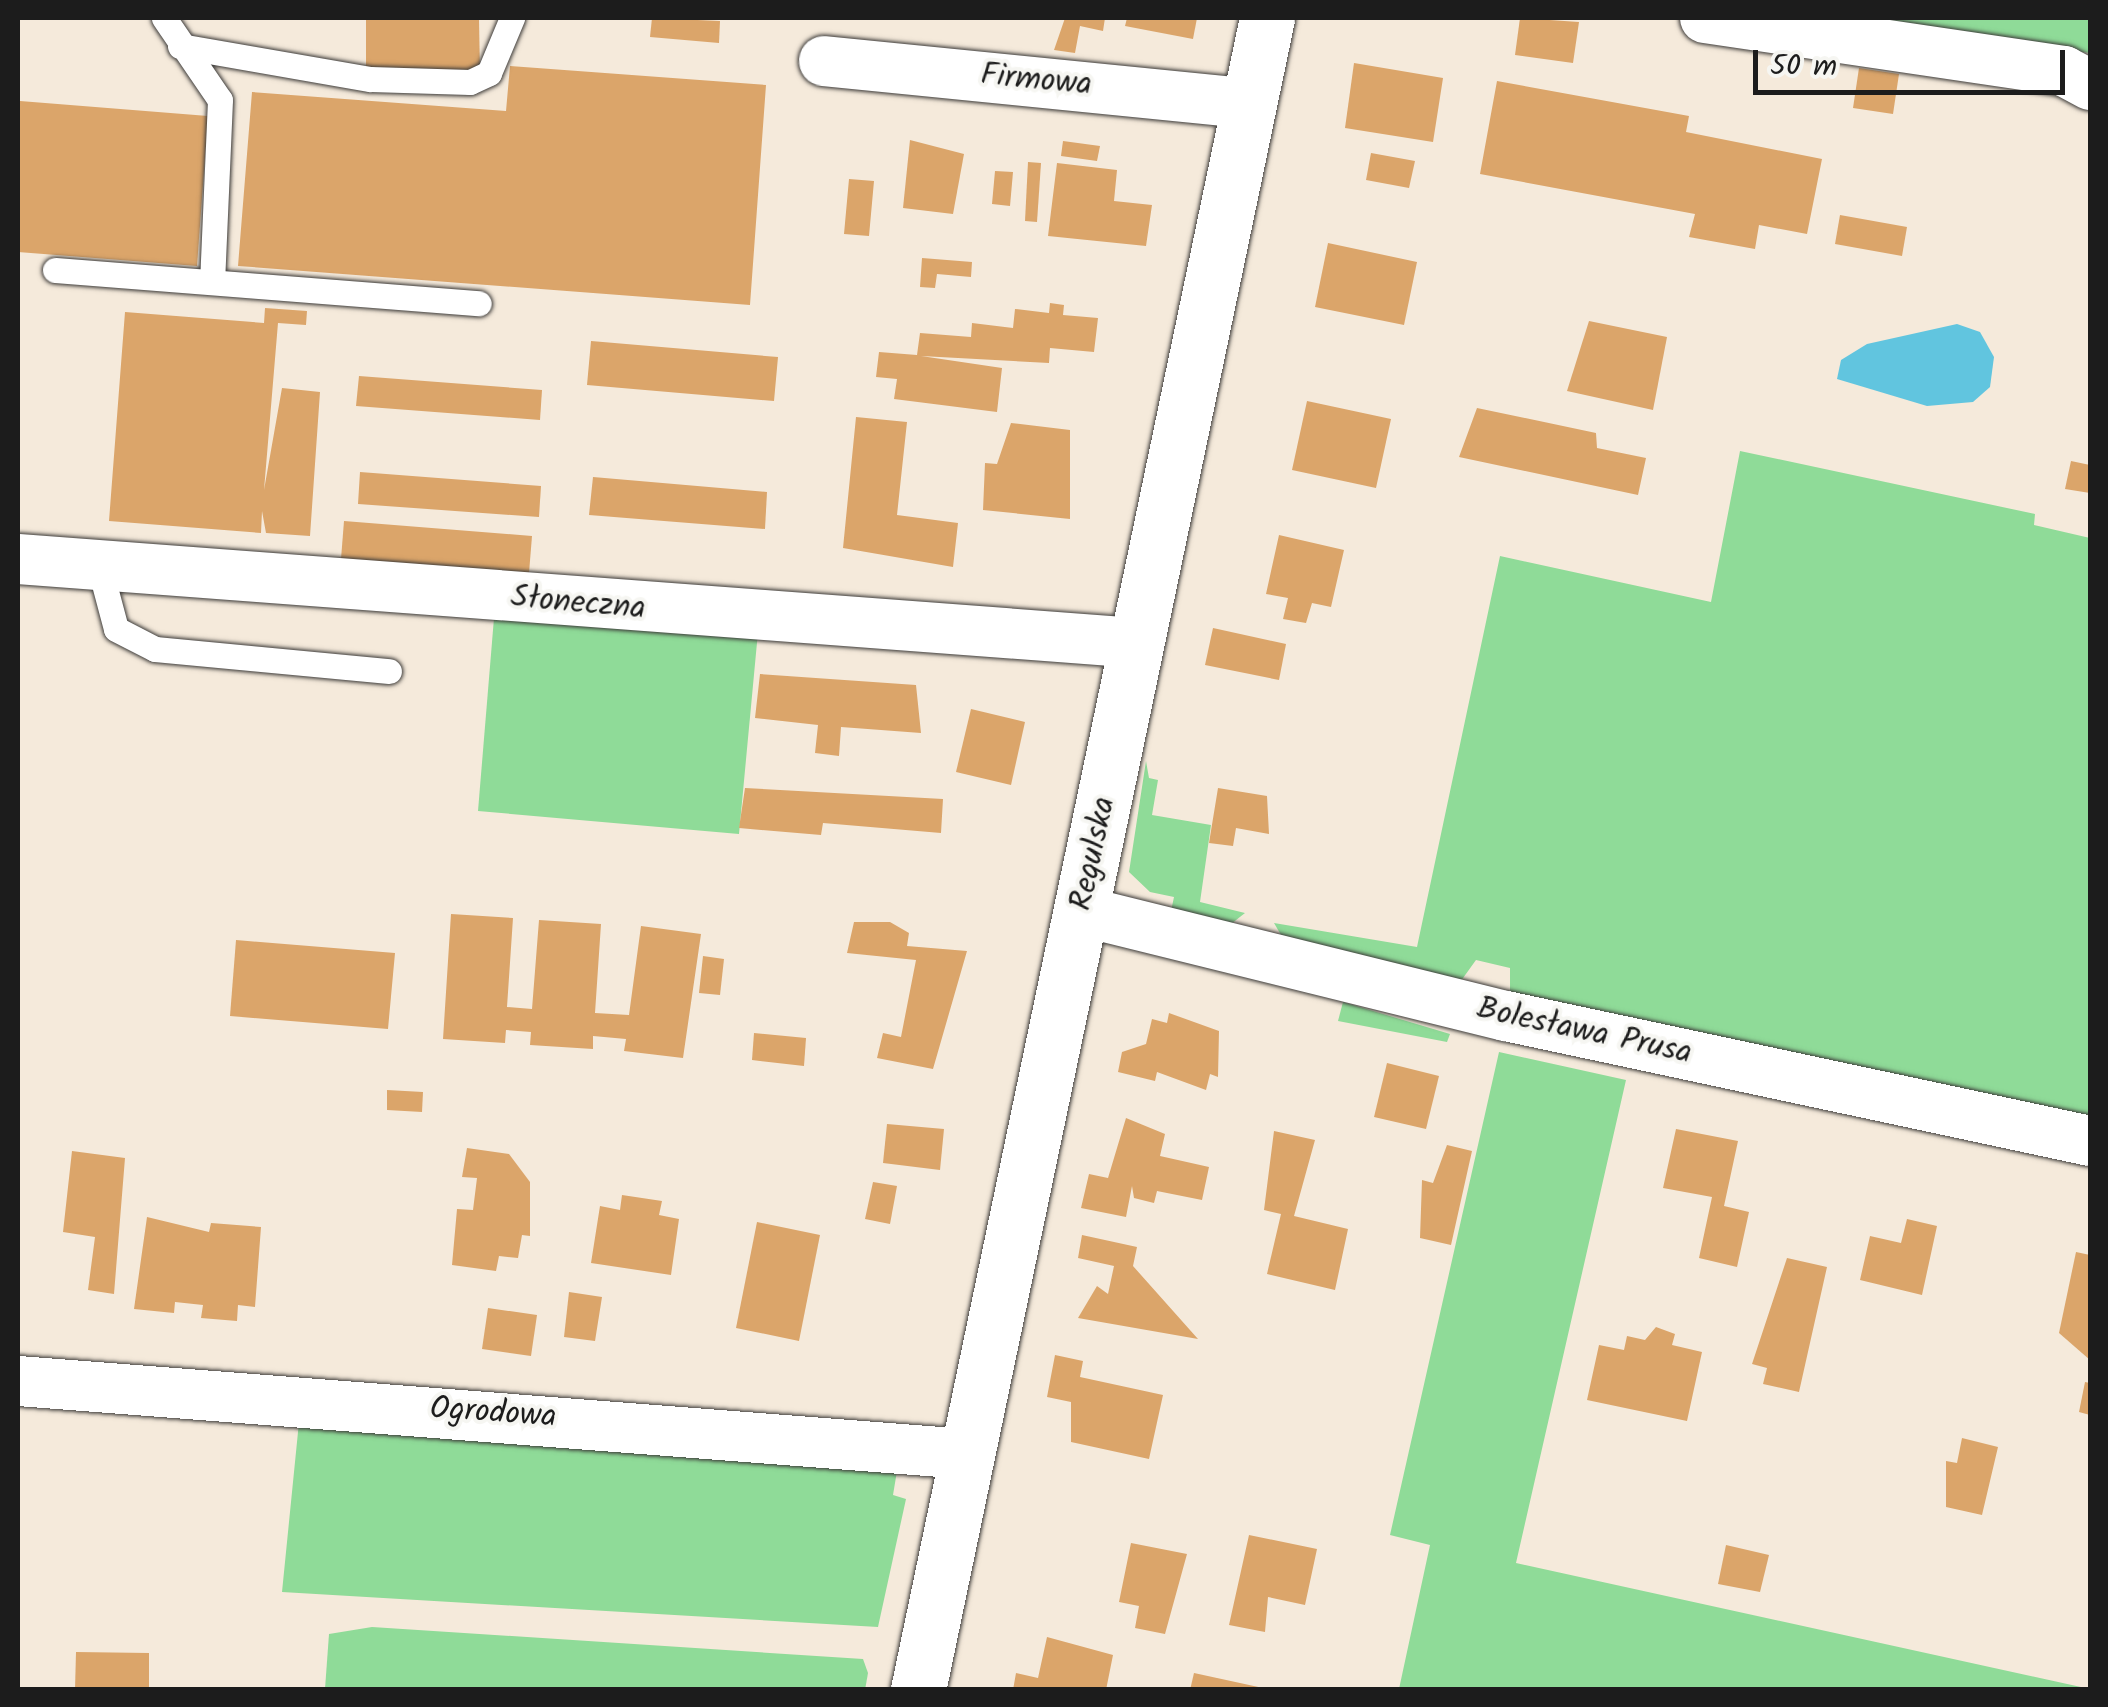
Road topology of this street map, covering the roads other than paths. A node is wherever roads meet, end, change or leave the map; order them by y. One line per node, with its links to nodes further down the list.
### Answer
1 (164, 18): 5 (lane)
2 (512, 18): 5 (lane)
3 (1267, 18): 8 (street, Regulska)
4 (1705, 18): 7 (street)
5 (180, 46): 10 (lane)
6 (824, 61): 8 (street, Firmowa)
7 (2090, 85)
8 (1248, 103): 14 (street, Regulska)
9 (55, 270): 10 (lane)
10 (212, 282): 11 (lane)
11 (479, 303)
12 (18, 559): 13 (street, Słoneczna)
13 (98, 565): 14 (street, Słoneczna); 15 (lane)
14 (1139, 643): 16 (street, Regulska)
15 (389, 670)
16 (1081, 911): 17 (street, Bolesława Prusa); 19 (street, Regulska)
17 (2090, 1141)
18 (18, 1382): 19 (street, Ogrodowa)
19 (967, 1454): 20 (street, Regulska)
20 (918, 1690)

